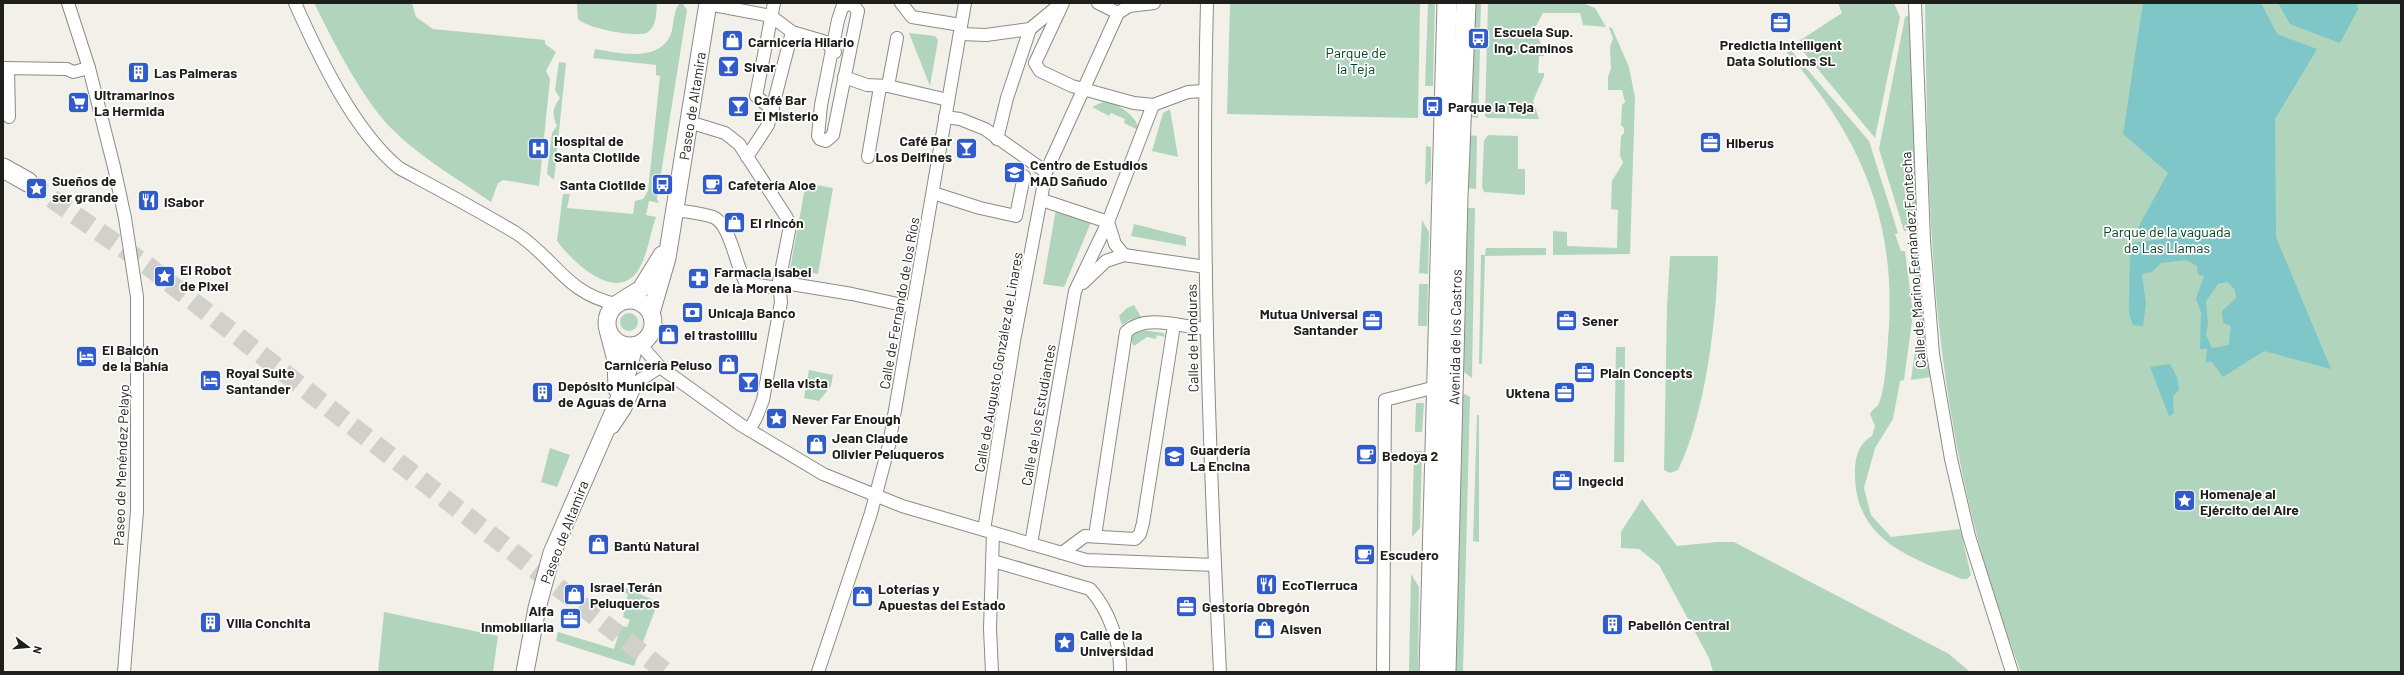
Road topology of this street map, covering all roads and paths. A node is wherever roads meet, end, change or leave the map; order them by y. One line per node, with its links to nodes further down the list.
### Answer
1 (68, 3): 23 (street, Paseo de Menéndez Pelayo)
2 (295, 3): 50 (street)
3 (708, 3): 15 (street); 33 (main road, Paseo de Altamira)
4 (774, 3): 15 (street)
5 (901, 3): 16 (street)
6 (965, 3): 16 (street, Calle de Fernando de los Ríos)
7 (1062, 3): 17 (street); 26 (street)
8 (1098, 3): 14 (street)
9 (1154, 3): 14 (street)
10 (1207, 3): 27 (street, Calle de Honduras)
11 (1447, 3): 58 (main road, Avenida de los Castros)
12 (1466, 3): 77 (main road, Avenida de los Castros)
13 (1915, 3): 78 (street, Calle de Marino Fernández Fontecha)
14 (1118, 13): 26 (street, Calle de Augusto González de Linares)
15 (772, 16): 18 (street); 30 (street)
16 (961, 29): 17 (street); 28 (street, Calle de Fernando de los Ríos)
17 (1030, 29): 34 (street)
18 (792, 32): 20 (street); 30 (street)
19 (897, 38): 25 (street)
20 (832, 49): 21 (street); 21 (street); 24 (street)
21 (848, 65): 24 (street)
22 (6, 68): 23 (street); 31 (street)
23 (89, 68): 69 (street, Paseo de Menéndez Pelayo)
24 (844, 77): 25 (street)
25 (884, 87): 28 (street); 36 (street)
26 (1084, 91): 29 (street); 38 (street, Calle de Augusto González de Linares)
27 (1204, 91): 29 (street); 47 (street, Calle de Honduras)
28 (948, 100): 32 (street, Calle de Fernando de los Ríos)
29 (1153, 105): 44 (street, Calle de los Estudiantes)
30 (773, 110): 35 (street)
31 (9, 117)
32 (945, 117): 34 (street); 41 (street, Calle de Fernando de los Ríos)
33 (689, 122): 35 (street); 43 (main road, Paseo de Altamira)
34 (997, 139): 38 (street)
35 (747, 157): 48 (street)
36 (868, 157)
37 (3, 168): 40 (main road)
38 (1046, 172): 42 (street, Calle de Augusto González de Linares)
39 (1024, 176): 41 (street)
40 (28, 182)
41 (933, 193): 51 (street, Calle de Fernando de los Ríos)
42 (1042, 200): 44 (street); 63 (street, Calle de Augusto González de Linares)
43 (676, 210): 45 (main road, Paseo de Altamira); 48 (street)
44 (1108, 222): 46 (street); 49 (street, Calle de los Estudiantes)
45 (670, 239): 50 (main road, Paseo de Altamira); 52 (main road, Paseo de Altamira)
46 (1124, 255): 47 (street); 49 (street)
47 (1206, 267): 54 (street, Calle de Honduras)
48 (779, 285): 51 (street); 60 (street)
49 (1075, 291): 65 (street, Calle de los Estudiantes)
50 (620, 302): 52 (main road); 55 (main road)
51 (912, 307): 62 (street, Calle de Fernando de los Ríos)
52 (652, 313): 56 (main road)
53 (1174, 325): 54 (street); 64 (street); 64 (street)
54 (1207, 330): 68 (street, Calle de Honduras)
55 (609, 333): 56 (main road); 59 (main road, Paseo de Altamira)
56 (637, 345): 57 (street); 59 (main road, Paseo de Altamira)
57 (660, 367): 60 (street); 61 (street, Paseo de Altamira)
58 (1436, 387): 75 (street, Avenida de los Castros); 76 (main road, Avenida de los Castros)
59 (615, 409): 61 (main road, Paseo de Altamira)
60 (749, 430): 62 (street)
61 (600, 441): 70 (main road, Paseo de Altamira)
62 (876, 496): 63 (street); 71 (street, Calle de Fernando de los Ríos)
63 (989, 531): 65 (street); 67 (street)
64 (1095, 536): 66 (street)
65 (1031, 544): 66 (street)
66 (1062, 553): 68 (street)
67 (993, 561): 72 (street); 73 (street)
68 (1214, 565): 74 (street, Calle de Honduras)
69 (124, 672)
70 (525, 672)
71 (818, 672)
72 (992, 672)
73 (1120, 672)
74 (1220, 672)
75 (1383, 672)
76 (1430, 672)
77 (1446, 672)
78 (2012, 672)

